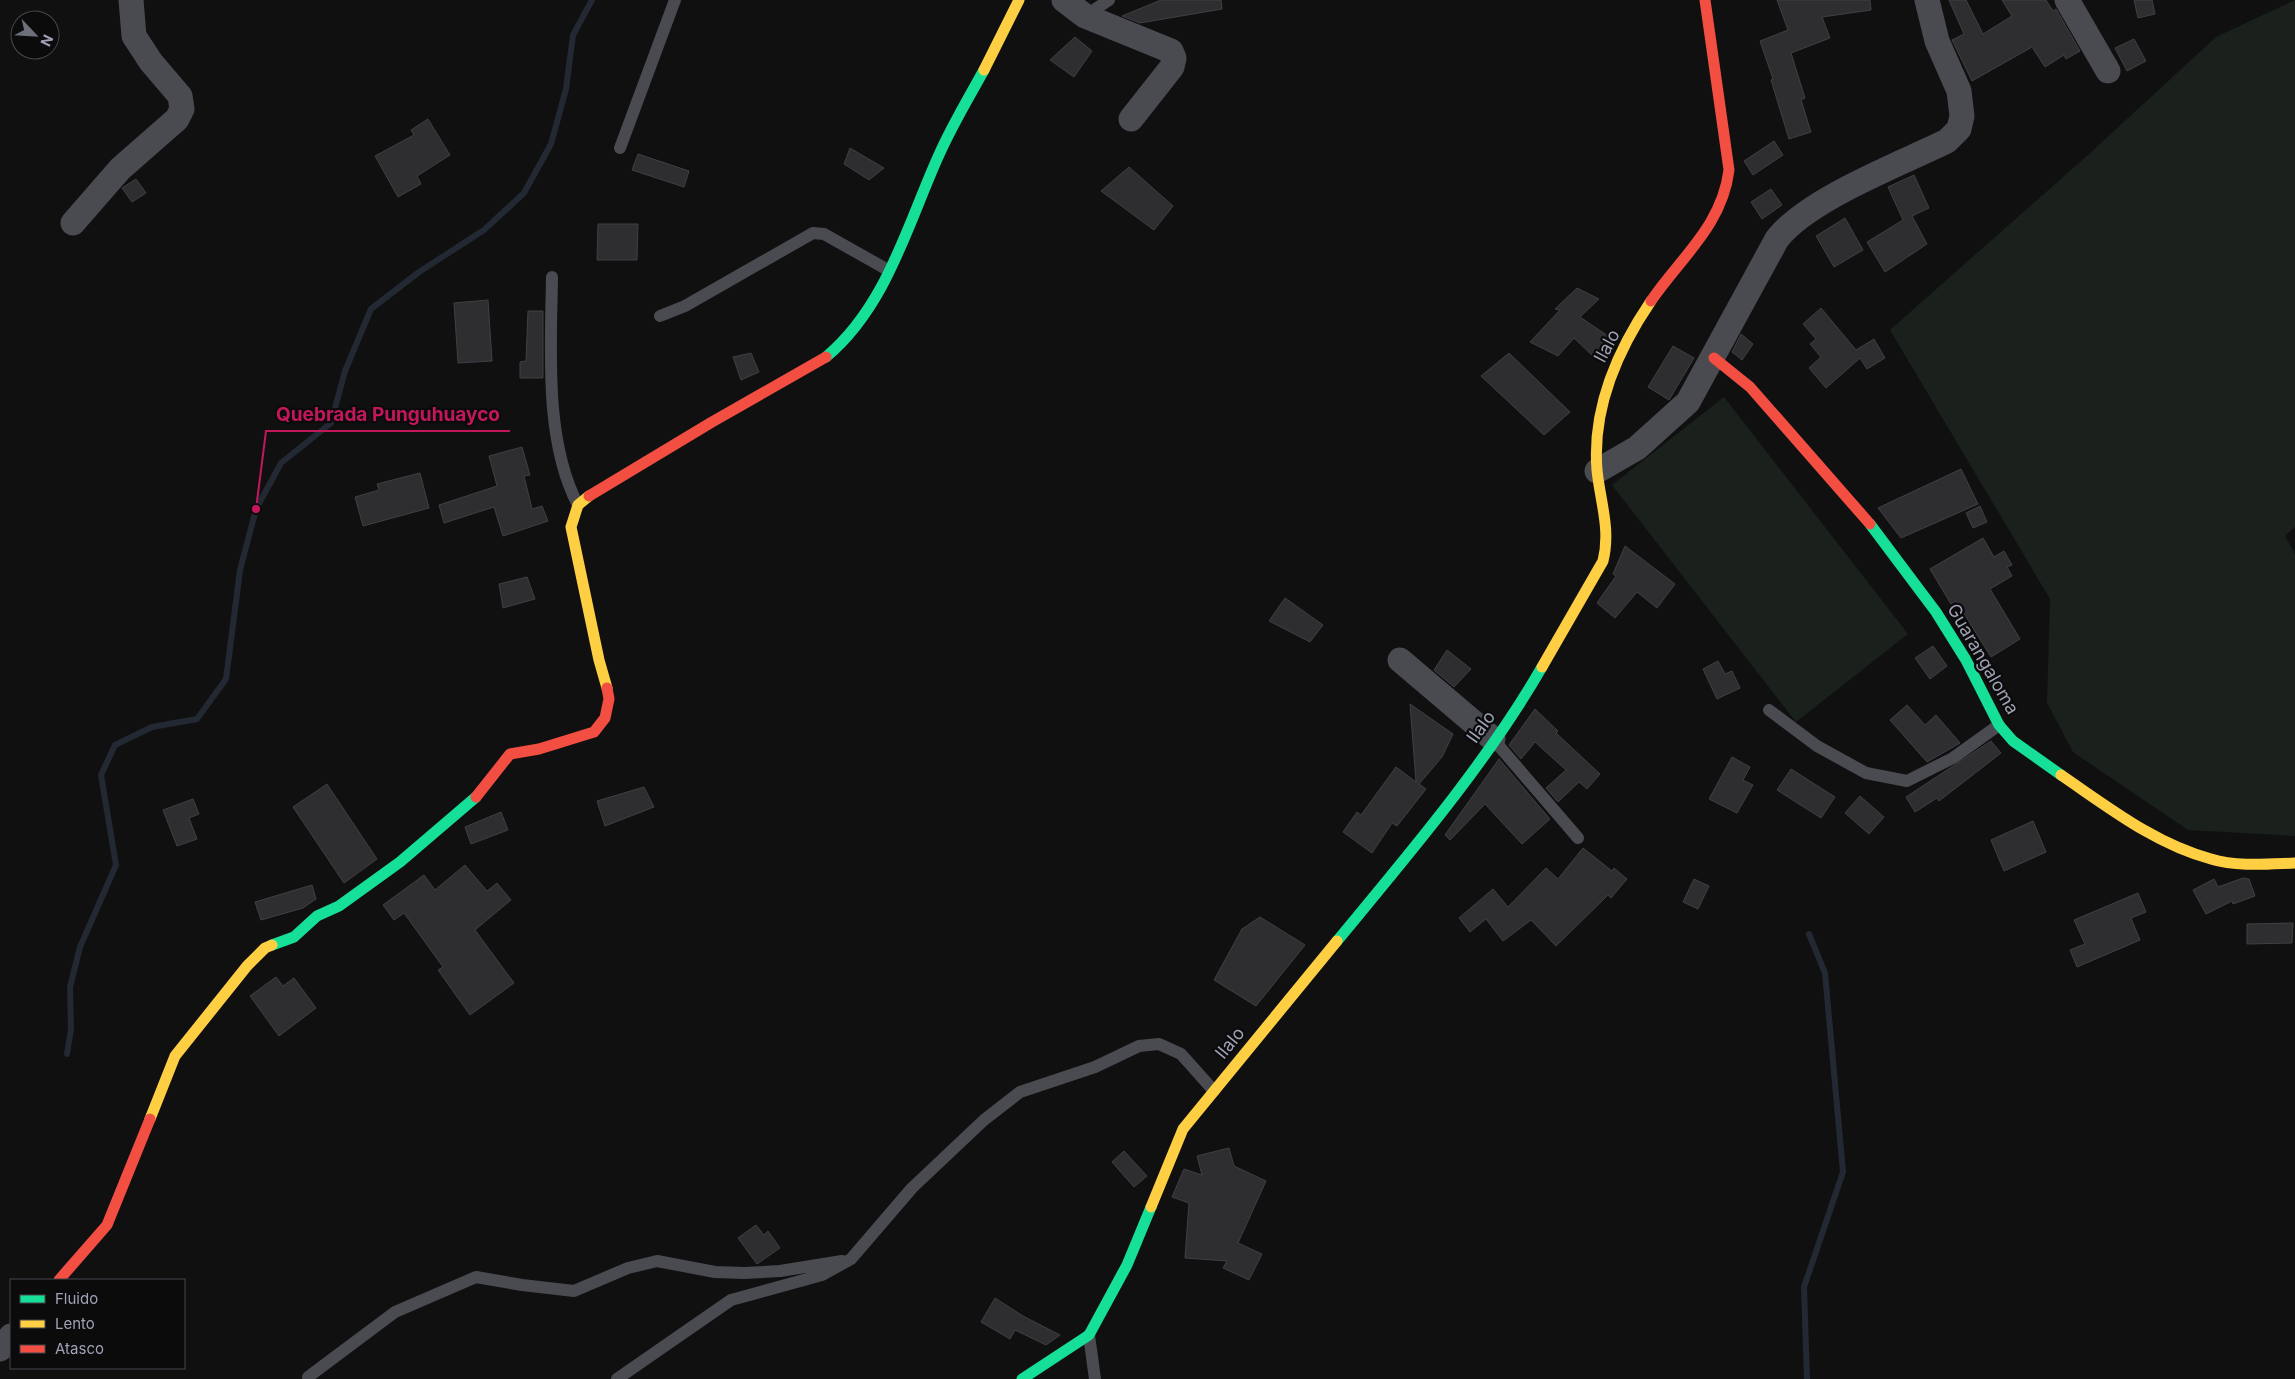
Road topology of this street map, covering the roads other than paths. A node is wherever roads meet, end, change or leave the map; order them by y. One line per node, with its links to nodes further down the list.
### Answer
1 (131, 0): 13 (street)
2 (675, 0): 12 (lane)
3 (1019, 0): 14 (street)
4 (1064, 0): 9 (street)
5 (1109, 0): 9 (lane)
6 (1705, 0): 18 (street, Ilalo)
7 (1928, 0): 17 (street)
8 (2067, 0): 10 (street)
9 (1085, 16): 11 (street)
10 (2108, 71)
11 (1131, 119)
12 (620, 148)
13 (73, 223)
14 (888, 270): 16 (lane); 19 (street)
15 (552, 277): 19 (lane)
16 (660, 316)
17 (1714, 358): 18 (street); 22 (street, Guarangaloma)
18 (1597, 471): 23 (street, Ilalo)
19 (578, 505): 28 (street)
20 (1400, 660): 23 (street)
21 (1769, 710): 22 (lane)
22 (1999, 725): 25 (street, Guarangaloma)
23 (1493, 739): 24 (lane); 26 (street, Ilalo)
24 (1578, 838)
25 (2295, 863)
26 (1214, 1091): 27 (lane); 29 (street, Ilalo)
27 (851, 1260): 32 (lane); 33 (lane)
28 (60, 1279)
29 (1088, 1335): 34 (street, Ilalo); 35 (lane)
30 (10, 1337): 31 (street)
31 (0, 1349)
32 (308, 1377)
33 (617, 1379)
34 (1022, 1379)
35 (1095, 1379)

